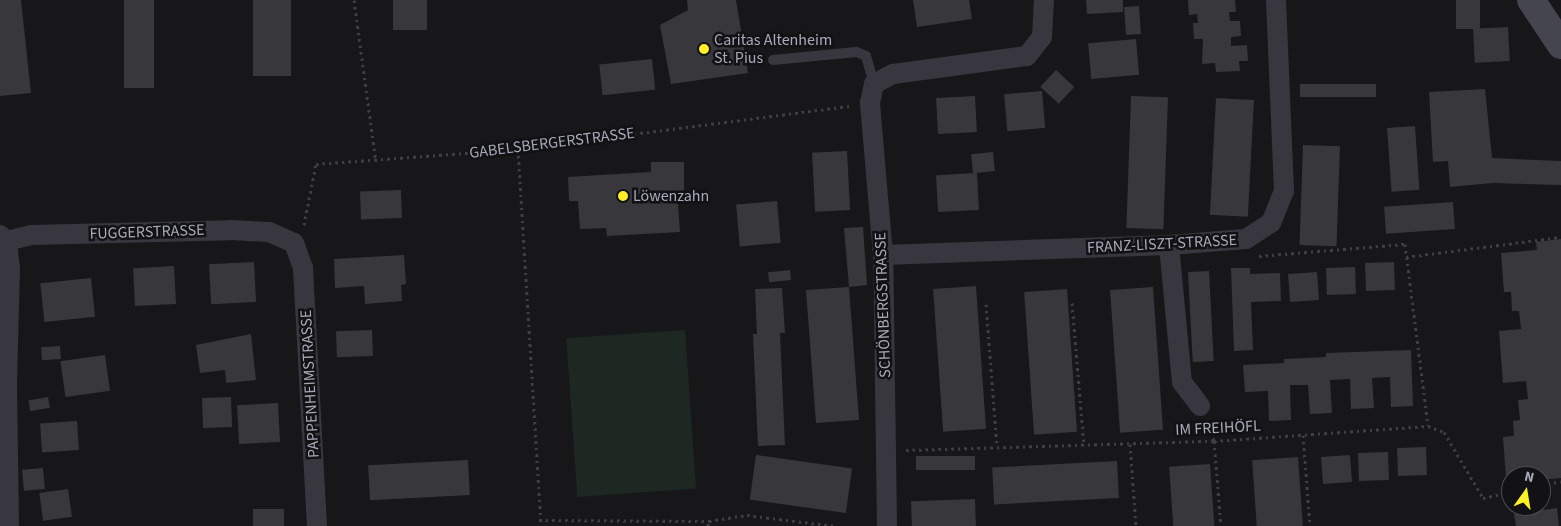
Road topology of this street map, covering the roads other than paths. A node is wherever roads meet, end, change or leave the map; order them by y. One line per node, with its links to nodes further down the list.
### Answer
1 (1044, 0): 6 (street)
2 (1276, 0): 9 (street, FRANZ-LISZT-STRASSE)
3 (1531, 0): 4 (street)
4 (1561, 46)
5 (773, 60): 6 (lane)
6 (872, 94): 10 (street, SCHÖNBERGSTRASSE)
7 (4, 238): 8 (street, FUGGERSTRASSE); 12 (street)
8 (294, 243): 13 (street, PAPPENHEIMSTRASSE)
9 (1169, 245): 10 (street, FRANZ-LISZT-STRASSE); 11 (street)
10 (882, 255): 14 (street, SCHÖNBERGSTRASSE)
11 (1200, 406)
12 (9, 526)
13 (317, 526)
14 (887, 526)

